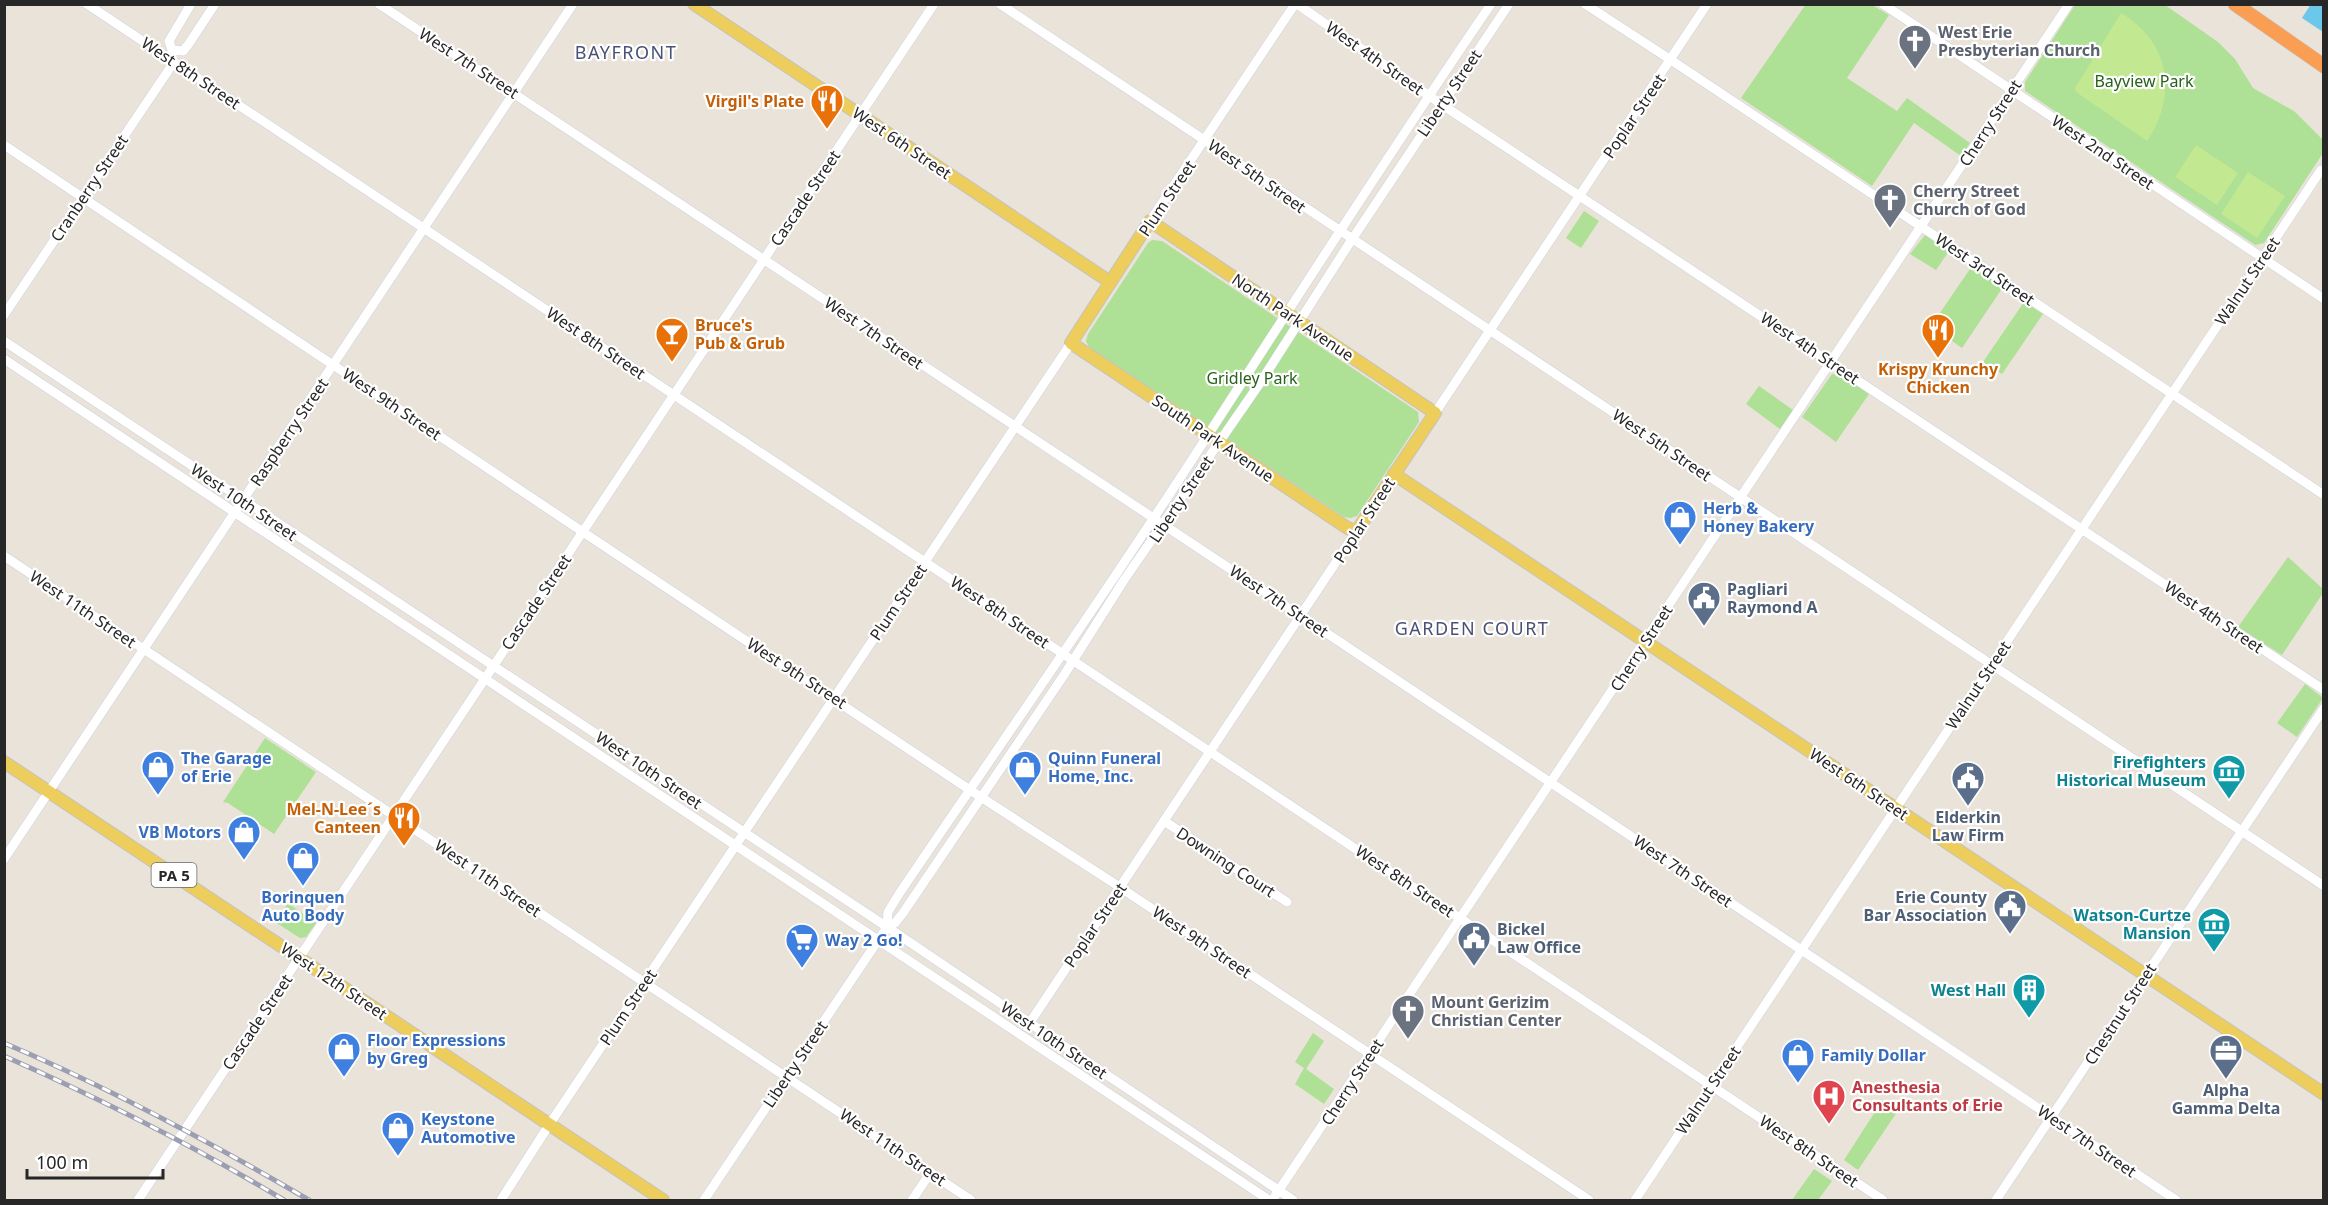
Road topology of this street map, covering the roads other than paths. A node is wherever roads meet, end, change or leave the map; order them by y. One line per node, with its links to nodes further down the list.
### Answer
1 (87, 4): 17 (street, West 8th Street)
2 (191, 4): 17 (street, Cranberry Street)
3 (215, 4): 17 (street, Cranberry Street)
4 (379, 4): 21 (street, West 7th Street)
5 (573, 4): 21 (street, Raspberry Street)
6 (694, 4): 24 (main road, West 6th Street)
7 (934, 4): 24 (street, Cascade Street)
8 (1000, 4): 25 (street, West 5th Street)
9 (1296, 4): 22 (street, West 4th Street); 25 (street, Plum Street)
10 (1491, 4): 22 (street, Liberty Street)
11 (1509, 4): 23 (street, Liberty Street)
12 (1585, 4): 18 (street, West 3rd Street)
13 (1707, 4): 18 (street, Poplar Street)
14 (1883, 4): 20 (street, West 2nd Street)
15 (2069, 4): 20 (street, Cherry Street)
16 (2235, 4): 19 (highway)
17 (171, 56): 29 (street, Cranberry Street); 32 (street, West 8th Street)
18 (1671, 60): 28 (street, Poplar Street); 31 (street, West 3rd Street)
19 (2324, 66)
20 (2012, 91): 31 (street, Cherry Street); 35 (street, West 2nd Street)
21 (514, 93): 32 (street, Raspberry Street); 36 (street, West 7th Street)
22 (1429, 95): 23 (street, West 4th Street); 33 (street, Liberty Street)
23 (1441, 104): 28 (street, West 4th Street); 34 (street, Liberty Street)
24 (861, 116): 36 (street, Cascade Street); 37 (main road, West 6th Street)
25 (1206, 140): 30 (street, Plum Street); 33 (street, West 5th Street)
26 (4, 145): 29 (street, West 9th Street)
27 (2322, 171): 35 (street, Walnut Street)
28 (1581, 195): 42 (street, Poplar Street); 46 (street, West 4th Street)
29 (83, 197): 40 (street, Cranberry Street); 47 (street, West 9th Street)
30 (1150, 221): 37 (main road, Plum Street); 39 (main road, North Park Avenue)
31 (1921, 227): 46 (street, Cherry Street); 48 (street, West 3rd Street)
32 (423, 228): 47 (street, Raspberry Street); 49 (street, West 8th Street)
33 (1339, 232): 34 (street, West 5th Street); 39 (street, Liberty Street)
34 (1352, 240): 41 (street, Liberty Street); 42 (street, West 5th Street)
35 (2262, 258): 38 (street, West 2nd Street); 48 (street, Walnut Street)
36 (764, 260): 49 (street, Cascade Street); 52 (street, West 7th Street)
37 (1110, 282): 44 (main road, Plum Street)
38 (2324, 299)
39 (1287, 314): 41 (main road, North Park Avenue); 54 (street, Liberty Street)
40 (4, 315)
41 (1299, 322): 50 (main road, North Park Avenue); 55 (street, Liberty Street)
42 (1490, 331): 50 (street, Poplar Street); 58 (street, West 5th Street)
43 (4, 341): 51 (street, West 10th Street)
44 (1071, 343): 52 (street, Plum Street); 54 (main road, South Park Avenue)
45 (4, 359): 53 (street, West 10th Street)
46 (1831, 362): 58 (street, Cherry Street); 63 (street, West 4th Street)
47 (334, 364): 59 (street, Raspberry Street); 64 (street, West 9th Street)
48 (2171, 393): 57 (street, West 3rd Street); 63 (street, Walnut Street)
49 (674, 395): 64 (street, Cascade Street); 67 (street, West 8th Street)
50 (1435, 413): 56 (main road, Poplar Street)
51 (118, 417): 53 (street); 59 (street, West 10th Street)
52 (1015, 427): 61 (street, West 7th Street); 67 (street, Plum Street)
53 (110, 429): 60 (street, West 10th Street)
54 (1207, 435): 55 (main road, South Park Avenue); 61 (street, Liberty Street)
55 (1219, 442): 62 (street, Liberty Street); 65 (main road, South Park Avenue)
56 (1394, 474): 65 (main road, Poplar Street); 71 (main road, West 6th Street)
57 (2324, 495)
58 (1741, 498): 71 (street, Cherry Street); 75 (street, West 5th Street)
59 (242, 501): 60 (street, Raspberry Street); 68 (street, West 10th Street)
60 (234, 512): 70 (street, West 10th Street); 72 (street, Raspberry Street)
61 (1153, 518): 62 (street, West 7th Street); 73 (street, Liberty Street)
62 (1164, 525): 69 (street, West 7th Street); 74 (street, Liberty Street)
63 (2081, 528): 75 (street, Walnut Street); 78 (street, West 4th Street)
64 (583, 532): 76 (street, Cascade Street); 79 (street, West 9th Street)
65 (1356, 532): 69 (street, Poplar Street)
66 (4, 556): 72 (street, West 11th Street)
67 (924, 562): 73 (street, West 8th Street); 79 (street, Plum Street)
68 (405, 608): 70 (street); 76 (street, West 10th Street)
69 (1301, 616): 82 (street, Poplar Street); 85 (street, West 7th Street)
70 (397, 620): 77 (street, West 10th Street)
71 (1645, 641): 85 (street, Cherry Street); 89 (main road, West 6th Street)
72 (144, 649): 87 (street, Raspberry Street); 90 (street, West 11th Street)
73 (1063, 654): 74 (street, West 8th Street); 86 (street, Liberty Street)
74 (1073, 662): 82 (street, West 8th Street); 88 (street, Liberty Street)
75 (1992, 664): 89 (street, Walnut Street); 92 (street, West 5th Street)
76 (493, 666): 77 (street, Cascade Street); 81 (street, West 10th Street)
77 (485, 678): 84 (street, West 10th Street); 90 (street, Cascade Street)
78 (2324, 690)
79 (834, 698): 86 (street, West 9th Street); 93 (street, Plum Street)
80 (2324, 708): 92 (street, Chestnut Street)
81 (619, 750): 84 (street); 93 (street, West 10th Street)
82 (1210, 752): 91 (street, Poplar Street); 99 (street, West 8th Street)
83 (4, 762): 87 (main road, West 12th Street / PA 5)
84 (611, 762): 94 (street, West 10th Street)
85 (1551, 783): 99 (street, Cherry Street); 102 (street, West 7th Street)
86 (970, 790): 88 (street, West 9th Street); 100 (street, Liberty Street)
87 (49, 792): 95 (street, Raspberry Street); 103 (main road, West 12th Street / PA 5)
88 (981, 796): 97 (street, West 9th Street); 100 (street, Liberty Street)
89 (1894, 808): 102 (street, Walnut Street); 104 (main road, West 6th Street)
90 (394, 816): 103 (street, Cascade Street); 105 (street, West 11th Street)
91 (1164, 821): 97 (street, Poplar Street); 98 (street, Downing Court)
92 (2241, 831): 96 (street, West 5th Street); 104 (street, Chestnut Street)
93 (744, 833): 94 (street, Plum Street); 100 (street, West 10th Street)
94 (736, 846): 101 (street, West 10th Street); 105 (street, Plum Street)
95 (4, 859)
96 (2324, 886)
97 (1120, 888): 106 (street, Poplar Street); 108 (street, West 9th Street)
98 (1287, 902)
99 (1461, 919): 108 (street, Cherry Street); 110 (street, West 8th Street)
100 (887, 927): 101 (street, Liberty Street); 106 (street, West 10th Street)
101 (878, 941): 107 (street, West 10th Street); 109 (street, Liberty Street)
102 (1801, 950): 110 (street, Walnut Street); 113 (street, West 7th Street)
103 (299, 958): 115 (main road, West 12th Street / PA 5); 118 (street, Cascade Street)
104 (2145, 975): 111 (main road, West 6th Street); 113 (street, Chestnut Street)
105 (644, 982): 109 (street, West 11th Street); 115 (street, Plum Street)
106 (1029, 1024): 107 (street, Poplar Street); 112 (street, West 10th Street)
107 (1021, 1036): 114 (street, West 10th Street)
108 (1370, 1054): 117 (street, Cherry Street); 126 (street, West 9th Street)
109 (786, 1077): 116 (street, West 11th Street); 121 (street, Liberty Street)
110 (1711, 1086): 127 (street, Walnut Street); 128 (street, West 8th Street)
111 (2324, 1094)
112 (1155, 1108): 114 (street); 117 (street, West 10th Street)
113 (2051, 1117): 129 (street, Chestnut Street); 130 (street, West 7th Street)
114 (1147, 1119): 124 (street, West 10th Street)
115 (549, 1125): 119 (street, Plum Street); 120 (main road, West 12th Street / PA 5)
116 (931, 1173): 122 (street); 123 (street, West 11th Street)
117 (1279, 1191): 124 (street, Cherry Street); 125 (street, West 10th Street)
118 (138, 1200)
119 (501, 1200)
120 (663, 1200)
121 (704, 1200)
122 (912, 1200)
123 (971, 1200)
124 (1271, 1200)
125 (1293, 1200)
126 (1589, 1200)
127 (1635, 1200)
128 (1883, 1200)
129 (1996, 1200)
130 (2176, 1200)

